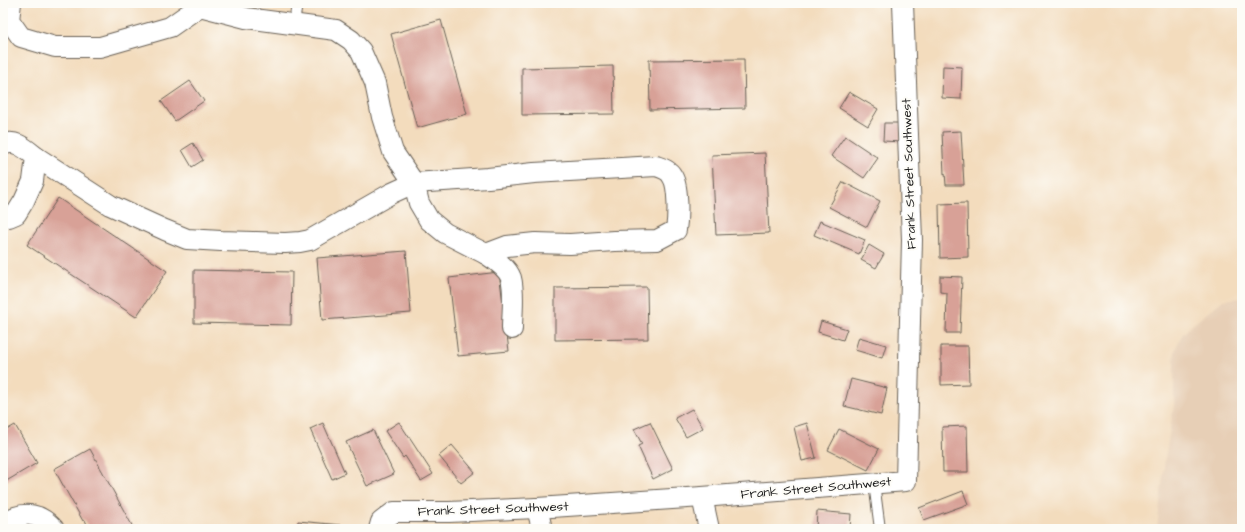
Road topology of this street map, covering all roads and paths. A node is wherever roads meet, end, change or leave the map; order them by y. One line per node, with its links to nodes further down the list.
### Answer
1 (11, 3): 4 (street)
2 (297, 3): 5 (lane)
3 (903, 3): 12 (street, Frank Street Southwest)
4 (200, 4): 5 (street)
5 (294, 24): 8 (street)
6 (3, 144): 7 (street)
7 (36, 157): 8 (street); 9 (street)
8 (414, 183): 10 (street); 10 (street)
9 (3, 216)
10 (486, 254): 11 (street)
11 (512, 328)
12 (874, 483): 13 (street, Frank Street Southwest); 20 (lane)
13 (702, 497): 14 (street, Frank Street Southwest); 19 (street)
14 (537, 508): 17 (street, Frank Street Southwest); 18 (street)
15 (3, 523): 16 (street)
16 (54, 529)
17 (379, 529)
18 (542, 529)
19 (709, 529)
20 (880, 529)

